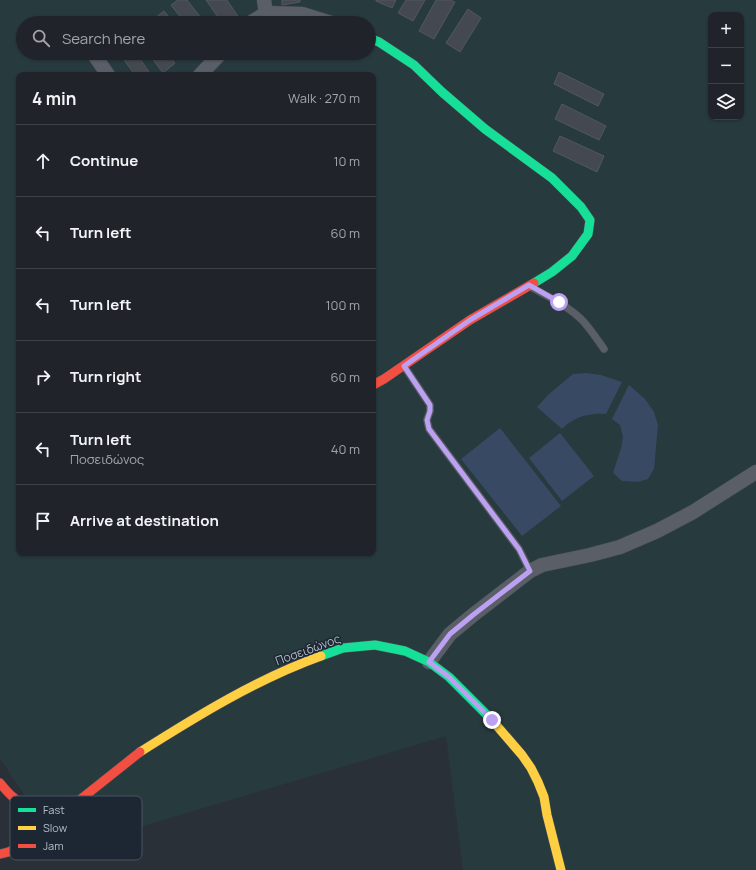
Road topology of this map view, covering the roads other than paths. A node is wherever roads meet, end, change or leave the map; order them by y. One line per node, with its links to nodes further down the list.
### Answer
1 (265, 6): 2 (street); 3 (street)
2 (256, 16)
3 (308, 16)
4 (376, 41): 9 (street)
5 (98, 60): 7 (street)
6 (214, 60): 8 (street)
7 (106, 72)
8 (203, 72)
9 (529, 285): 10 (lane); 11 (street)
10 (604, 348)
11 (404, 366): 12 (street); 14 (lane)
12 (376, 383)
13 (756, 472): 14 (street)
14 (530, 571): 15 (street)
15 (429, 662): 19 (street, Ποσειδώνος); 23 (street, Ποσειδώνος)
16 (0, 783): 18 (street)
17 (0, 796): 20 (street)
18 (11, 796)
19 (84, 796)
20 (10, 798)
21 (10, 853): 22 (street)
22 (0, 854)
23 (561, 870)

